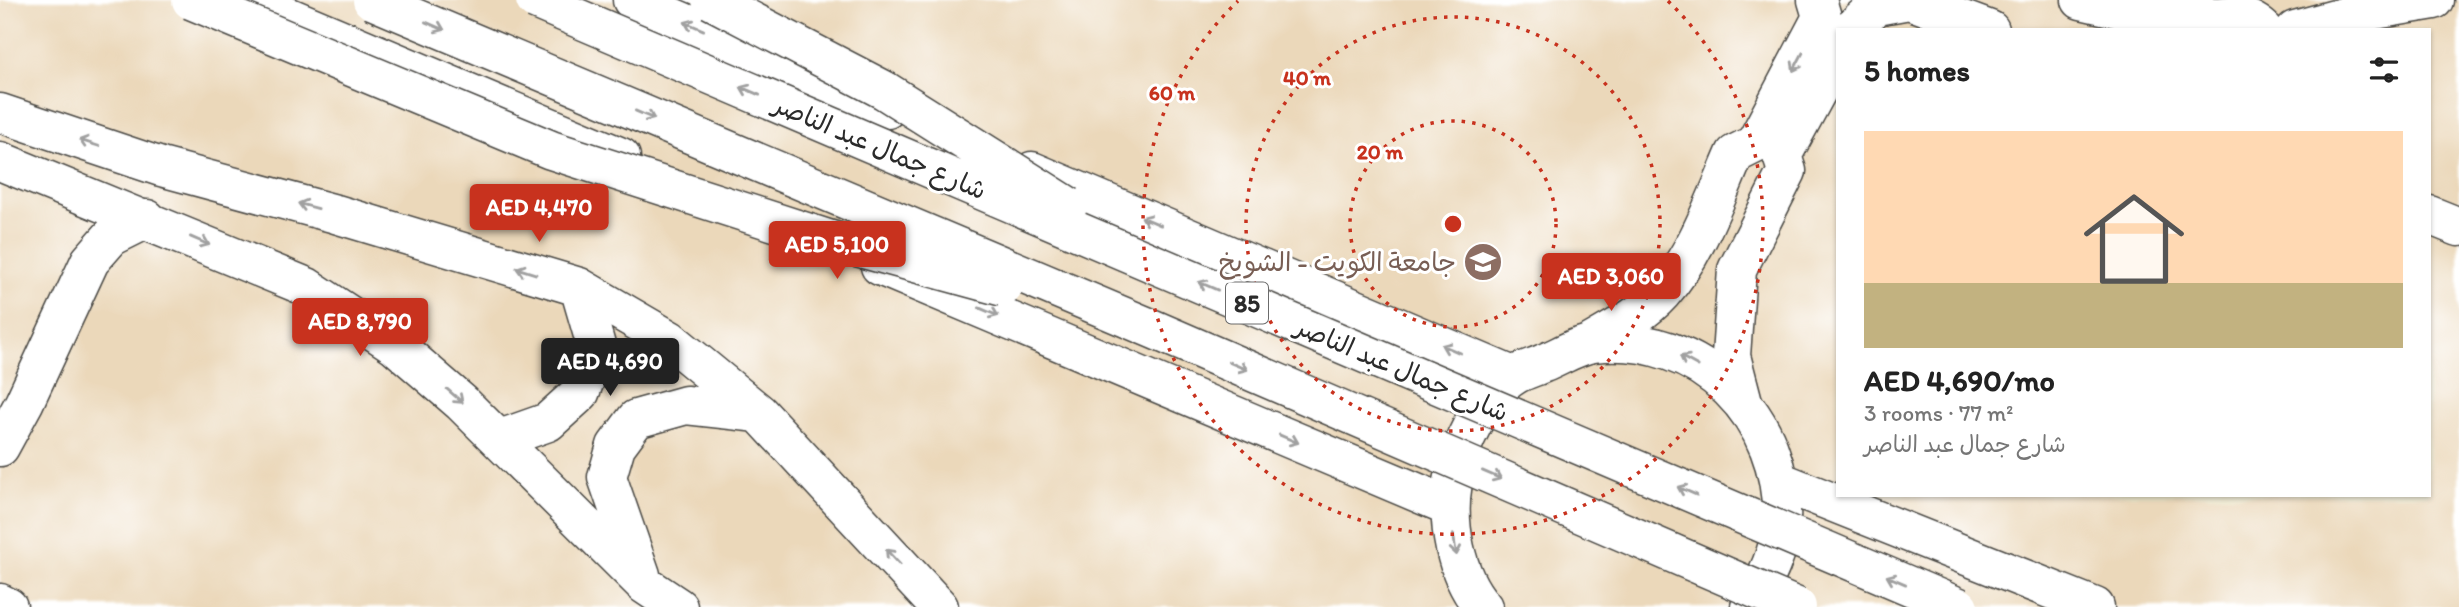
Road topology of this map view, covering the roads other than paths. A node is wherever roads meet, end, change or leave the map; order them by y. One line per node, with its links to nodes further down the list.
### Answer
1 (191, 0): 25 (main road, bridge)
2 (249, 0): 34 (main road, one-way to 34)
3 (372, 0): 25 (main road, 85, one-way to 25, bridge)
4 (535, 0): 23 (main road, شارع جمال عبد الناصر / 85, one-way to 4, bridge)
5 (632, 0): 27 (main road, one-way to 5)
6 (711, 0): 23 (main road, bridge)
7 (1817, 0): 18 (main road, one-way to 18)
8 (1909, 0): 12 (main road); 13 (main road)
9 (2081, 0): 11 (main road)
10 (2434, 0): 15 (main road)
11 (2208, 23): 14 (main road)
12 (1852, 28)
13 (1985, 28)
14 (2262, 28)
15 (2302, 28)
16 (1836, 56): 18 (main road)
17 (0, 113): 24 (main road, one-way to 17)
18 (1769, 150): 26 (main road); 29 (main road)
19 (0, 161): 21 (main road)
20 (2431, 216): 22 (main road)
21 (147, 219): 28 (main road); 31 (main road, one-way to 31)
22 (2459, 227)
23 (1168, 269): 43 (main road, شارع جمال عبد الناصر / 85, one-way to 23, bridge)
24 (579, 286): 30 (main road); 31 (main road)
25 (1153, 329): 42 (main road, 85, one-way to 42, bridge)
26 (1591, 343): 27 (main road); 29 (main road, one-way to 26)
27 (1513, 376): 34 (main road)
28 (12, 398): 32 (main road)
29 (1743, 402): 33 (main road)
30 (759, 413): 35 (main road); 39 (main road, one-way to 30)
31 (500, 439): 35 (main road)
32 (0, 447)
33 (1779, 481): 41 (main road); 44 (main road)
34 (1449, 506): 40 (main road, one-way to 40)
35 (645, 585): 38 (main road)
36 (0, 603): 37 (main road)
37 (8, 607)
38 (678, 607)
39 (939, 607)
40 (1483, 607)
41 (1750, 607)
42 (1797, 607)
43 (1959, 607)
44 (2095, 607)

